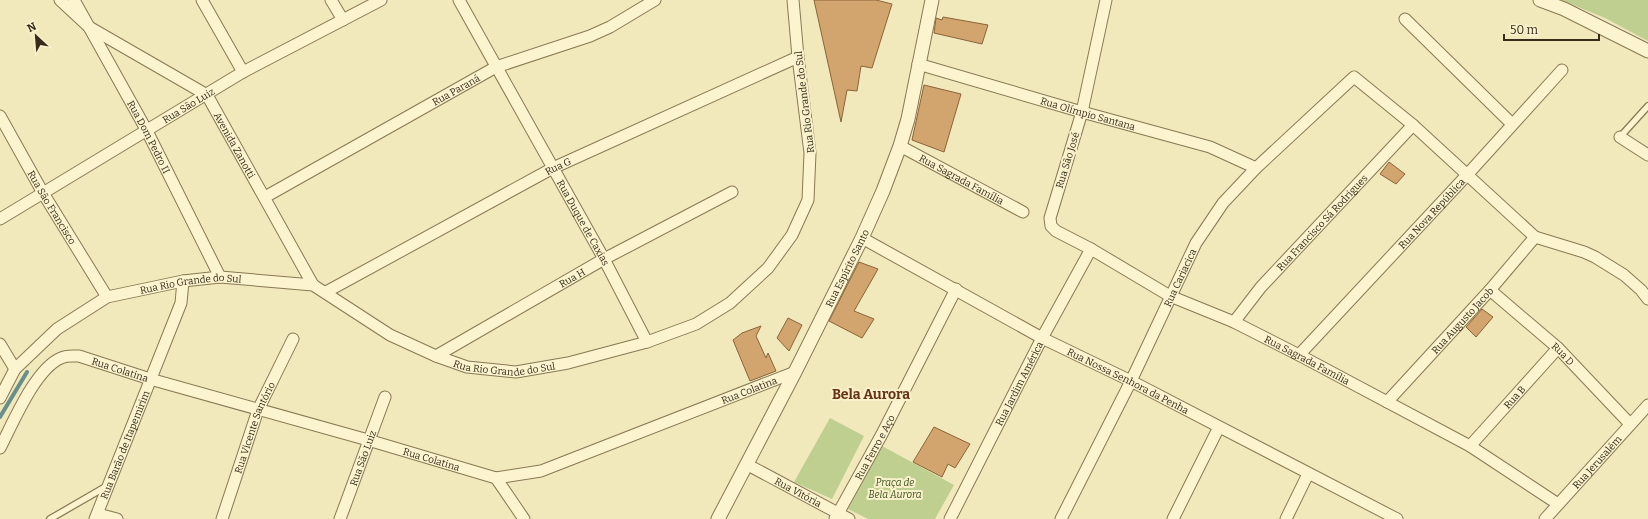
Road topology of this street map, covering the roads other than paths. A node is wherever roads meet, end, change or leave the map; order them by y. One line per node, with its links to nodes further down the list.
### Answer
1 (60, 0): 14 (street)
2 (74, 0): 14 (street, Rua Dom Pedro II)
3 (202, 0): 20 (street)
4 (331, 0): 13 (street)
5 (381, 0): 13 (street, Rua São Luiz)
6 (459, 0): 18 (street, Rua Duque de Caxias)
7 (655, 0): 18 (street, Rua Paraná)
8 (793, 0): 16 (street, Rua Rio Grande do Sul)
9 (932, 0): 17 (street, Rua Espírito Santo)
10 (1106, 0): 23 (street, Rua São José)
11 (1540, 0): 15 (street)
12 (1404, 19): 25 (street)
13 (342, 20): 20 (street, Rua São Luiz)
14 (89, 27): 21 (street); 27 (street, Rua Dom Pedro II)
15 (1648, 51)
16 (798, 57): 31 (street, Rua G); 56 (street, Rua Rio Grande do Sul)
17 (918, 64): 23 (street, Rua Olímpio Santana); 29 (street, Rua Espírito Santo)
18 (496, 67): 31 (street, Rua Duque de Caxias); 36 (street, Rua Paraná)
19 (1562, 70): 25 (street, Rua Nova República)
20 (243, 72): 21 (street, Rua São Luiz)
21 (207, 95): 27 (street, Rua São Luiz); 36 (street, Avenida Zanotti)
22 (1648, 106): 28 (lane)
23 (1082, 112): 32 (street, Rua Olímpio Santana); 39 (street, Rua São José)
24 (0, 116): 35 (street, Rua São Francisco)
25 (1512, 124): 33 (street, Rua Nova República)
26 (1413, 125): 32 (street, Rua Cariacica); 33 (street); 53 (street, Rua Francisco Sá Rodrigues)
27 (147, 131): 35 (street, Rua São Luiz); 44 (street, Rua Dom Pedro II)
28 (1620, 137): 30 (street)
29 (900, 146): 37 (street, Rua Sagrada Família); 41 (street, Rua Espírito Santo)
30 (1648, 156)
31 (553, 168): 43 (street, Rua Duque de Caxias); 49 (street, Rua G)
32 (1256, 168): 50 (street, Rua Cariacica)
33 (1468, 175): 40 (street); 59 (street, Rua Nova República)
34 (732, 192): 43 (street, Rua H)
35 (43, 193): 38 (street, Rua São Luiz); 51 (street, Rua São Francisco)
36 (265, 197): 46 (street, Avenida Zanotti)
37 (1023, 212)
38 (0, 219)
39 (1051, 226): 42 (street, Rua Sagrada Família)
40 (1535, 237): 48 (street, Rua Augusto Jacob); 52 (street)
41 (862, 238): 47 (street, Rua Nossa Senhora da Penha); 62 (street, Rua Espírito Santo)
42 (1091, 249): 50 (street, Rua Sagrada Família); 54 (street, Rua Jardim América)
43 (604, 259): 56 (street, Rua Duque de Caxias); 60 (street, Rua H)
44 (220, 276): 45 (street, Rua Rio Grande do Sul); 46 (street, Rua Rio Grande do Sul)
45 (183, 281): 51 (street, Rua Rio Grande do Sul); 63 (street, Rua Barão de Itapemirim)
46 (313, 285): 49 (street, Rua Rio Grande do Sul)
47 (956, 289): 54 (street, Rua Nossa Senhora da Penha); 81 (street, Rua Ferro e Aço)
48 (1490, 290): 58 (street, Rua D); 67 (street, Rua Augusto Jacob)
49 (326, 292): 60 (street, Rua Rio Grande do Sul)
50 (1170, 296): 53 (street, Rua Sagrada Família); 64 (street, Rua Cariacica)
51 (107, 297): 61 (street, Rua Rio Grande do Sul)
52 (1648, 299)
53 (1234, 322): 59 (street, Rua Sagrada Família)
54 (1042, 338): 64 (street, Rua Nossa Senhora da Penha); 89 (street, Rua Jardim América)
55 (293, 339): 69 (street, Rua Vicente Santório)
56 (647, 342): 60 (street, Rua Rio Grande do Sul)
57 (0, 344): 61 (street)
58 (1558, 348): 70 (street, Rua D); 73 (street, Rua B)
59 (1299, 355): 67 (street, Rua Sagrada Família)
60 (436, 356)
61 (15, 369): 66 (street, Rua Rio Grande do Sul)
62 (795, 372): 75 (street, Rua Espírito Santo); 77 (street, Rua Colatina)
63 (150, 379): 69 (street, Rua Colatina); 74 (street, Rua Colatina); 78 (street, Rua Barão de Itapemirim)
64 (1131, 381): 71 (street, Rua Nossa Senhora da Penha); 90 (street, Rua Cariacica)
65 (385, 397): 72 (street, Rua São Luiz)
66 (0, 398)
67 (1387, 402): 73 (street, Rua Sagrada Família)
68 (1648, 405): 70 (street, Rua Jerusalém)
69 (258, 410): 72 (street, Rua Colatina); 84 (street, Rua Vicente Santório)
70 (1630, 424): 79 (street, Rua Jerusalém)
71 (1219, 427): 76 (street, Rua Nossa Senhora da Penha); 91 (street)
72 (368, 440): 77 (street, Rua Colatina); 85 (street, Rua São Luiz)
73 (1470, 446): 79 (street, Rua Sagrada Família)
74 (0, 448)
75 (748, 465): 81 (street, Rua Vitória); 87 (street, Rua Espírito Santo)
76 (1308, 474): 92 (street); 93 (street, Rua Nossa Senhora da Penha)
77 (496, 478): 86 (street)
78 (109, 485): 80 (street, Rua Barão de Itapemirim); 82 (lane)
79 (1558, 504): 94 (street, Rua Jerusalém)
80 (97, 516): 83 (street)
81 (836, 516): 88 (street, Rua Vitória)
82 (50, 519)
83 (117, 519)
84 (222, 519)
85 (340, 519)
86 (524, 519)
87 (718, 519)
88 (849, 519)
89 (950, 519)
90 (1061, 519)
91 (1173, 519)
92 (1286, 519)
93 (1397, 519)
94 (1545, 519)

